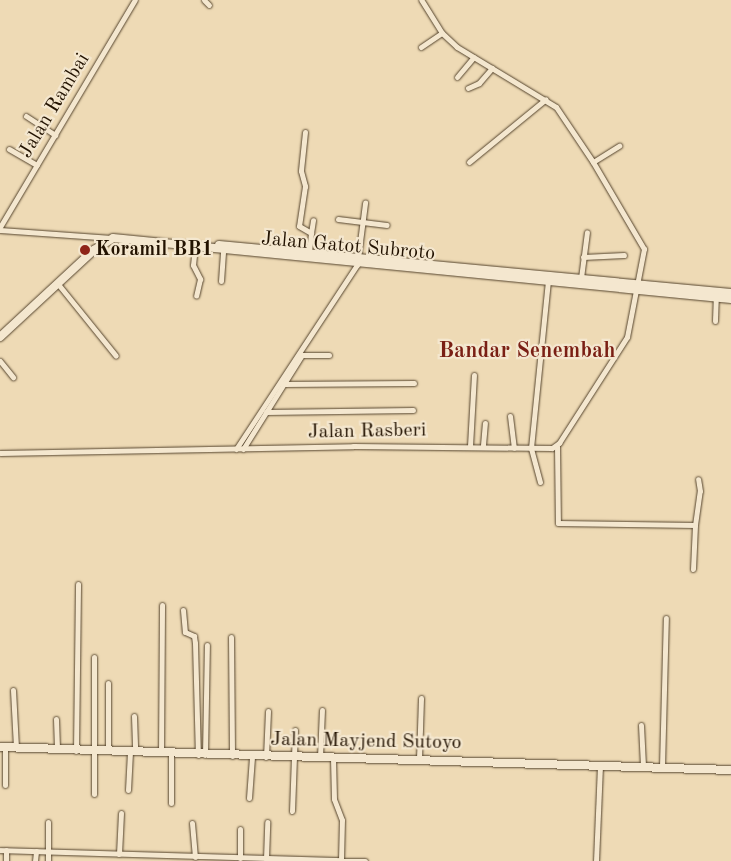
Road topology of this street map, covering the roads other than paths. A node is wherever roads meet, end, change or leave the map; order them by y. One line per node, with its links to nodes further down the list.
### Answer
1 (135, 0): 14 (street, Jalan Rambai)
2 (204, 0): 4 (street)
3 (421, 0): 5 (street)
4 (209, 5)
5 (442, 33): 6 (street); 7 (street)
6 (421, 47)
7 (474, 58): 8 (street); 9 (street)
8 (492, 68): 10 (street); 11 (street)
9 (457, 77)
10 (468, 88)
11 (546, 99): 17 (street); 18 (street)
12 (26, 116): 14 (street)
13 (304, 132): 27 (street)
14 (55, 135): 19 (street, Jalan Rambai)
15 (619, 146): 18 (street)
16 (9, 149): 19 (street)
17 (468, 162)
18 (593, 162): 39 (street)
19 (37, 165): 25 (street, Jalan Rambai)
20 (365, 203): 23 (street)
21 (338, 219): 23 (street)
22 (314, 220): 27 (street)
23 (362, 223): 24 (street); 34 (street)
24 (387, 225)
25 (0, 228): 28 (street)
26 (587, 232): 33 (street)
27 (311, 234): 31 (street)
28 (113, 238): 29 (main road, Jalan Gatot Subroto); 38 (main road)
29 (196, 246): 30 (main road, Jalan Gatot Subroto); 31 (main road); 41 (street)
30 (223, 250): 34 (main road, Jalan Gatot Subroto); 36 (street)
31 (309, 253): 34 (main road)
32 (624, 255): 33 (street)
33 (583, 257): 35 (street)
34 (358, 262): 35 (main road); 37 (main road, Jalan Gatot Subroto); 62 (street)
35 (581, 278): 39 (main road)
36 (221, 280)
37 (548, 282): 39 (main road, Jalan Gatot Subroto); 61 (street)
38 (58, 284): 45 (main road); 47 (street)
39 (637, 287): 40 (main road); 42 (main road, Jalan Gatot Subroto); 59 (street)
40 (731, 293)
41 (196, 296)
42 (716, 298): 43 (main road, Jalan Gatot Subroto); 44 (street)
43 (731, 299)
44 (714, 321)
45 (0, 337)
46 (329, 355): 52 (street)
47 (116, 356)
48 (0, 361): 50 (street)
49 (474, 375): 58 (street)
50 (12, 377)
51 (414, 383): 52 (street)
52 (283, 384): 54 (street)
53 (413, 410): 54 (street)
54 (266, 412): 63 (street)
55 (510, 416): 60 (street)
56 (485, 423): 57 (street)
57 (483, 445): 58 (street, Jalan Rasberi); 60 (street, Jalan Rasberi)
58 (470, 446): 63 (street, Jalan Rasberi)
59 (557, 446): 61 (street, Jalan Rasberi); 67 (street)
60 (514, 448): 61 (street, Jalan Rasberi)
61 (531, 448): 66 (street)
62 (236, 449): 63 (street, Jalan Rasberi); 64 (street, Jalan Rasberi)
63 (244, 449)
64 (0, 453)
65 (698, 479): 67 (street)
66 (540, 482)
67 (695, 525): 68 (street)
68 (693, 569)
69 (78, 584): 88 (street)
70 (162, 605): 92 (street)
71 (183, 610): 94 (street)
72 (666, 618): 104 (street)
73 (232, 637): 95 (street)
74 (207, 645): 94 (street)
75 (94, 657): 89 (street)
76 (108, 683): 90 (street)
77 (13, 690): 86 (street)
78 (421, 698): 101 (street)
79 (322, 710): 98 (street)
80 (268, 711): 100 (street)
81 (134, 716): 91 (street)
82 (56, 718): 87 (street)
83 (641, 725): 103 (street)
84 (295, 730): 97 (street)
85 (2, 747): 86 (main road, Jalan Mayjend Sutoyo); 106 (street)
86 (16, 747): 87 (main road, Jalan Mayjend Sutoyo)
87 (57, 750): 88 (main road, Jalan Mayjend Sutoyo)
88 (76, 751): 89 (main road, Jalan Mayjend Sutoyo)
89 (96, 751): 90 (main road, Jalan Mayjend Sutoyo); 108 (street)
90 (108, 752): 91 (main road, Jalan Mayjend Sutoyo)
91 (132, 752): 92 (main road, Jalan Mayjend Sutoyo); 107 (street)
92 (161, 754): 93 (main road, Jalan Mayjend Sutoyo)
93 (171, 754): 94 (main road, Jalan Mayjend Sutoyo); 110 (street)
94 (202, 755): 95 (main road, Jalan Mayjend Sutoyo)
95 (232, 756): 96 (main road, Jalan Mayjend Sutoyo)
96 (252, 757): 100 (main road, Jalan Mayjend Sutoyo); 109 (street)
97 (294, 757): 98 (main road, Jalan Mayjend Sutoyo); 100 (main road, Jalan Mayjend Sutoyo); 111 (street)
98 (320, 757): 99 (main road, Jalan Mayjend Sutoyo)
99 (333, 757): 101 (main road, Jalan Mayjend Sutoyo); 126 (street)
100 (266, 758)
101 (419, 759): 102 (main road, Jalan Mayjend Sutoyo)
102 (600, 765): 103 (main road, Jalan Mayjend Sutoyo); 131 (street)
103 (643, 766): 104 (main road, Jalan Mayjend Sutoyo)
104 (662, 766): 105 (main road, Jalan Mayjend Sutoyo)
105 (731, 770)
106 (5, 785)
107 (128, 790)
108 (94, 794)
109 (249, 798)
110 (171, 803)
111 (292, 811)
112 (121, 813): 120 (street)
113 (48, 822): 119 (street)
114 (267, 822): 125 (street)
115 (192, 823): 121 (street)
116 (240, 829): 123 (street)
117 (3, 850): 118 (street); 127 (street)
118 (36, 851): 119 (street); 128 (street)
119 (48, 852): 120 (street); 129 (street)
120 (119, 854): 122 (street)
121 (195, 857): 123 (street); 124 (street)
122 (132, 858): 124 (street)
123 (240, 858): 125 (street)
124 (158, 859)
125 (266, 859): 126 (street)
126 (341, 860): 130 (street)
127 (6, 861)
128 (35, 861)
129 (48, 861)
130 (365, 861)
131 (596, 861)

